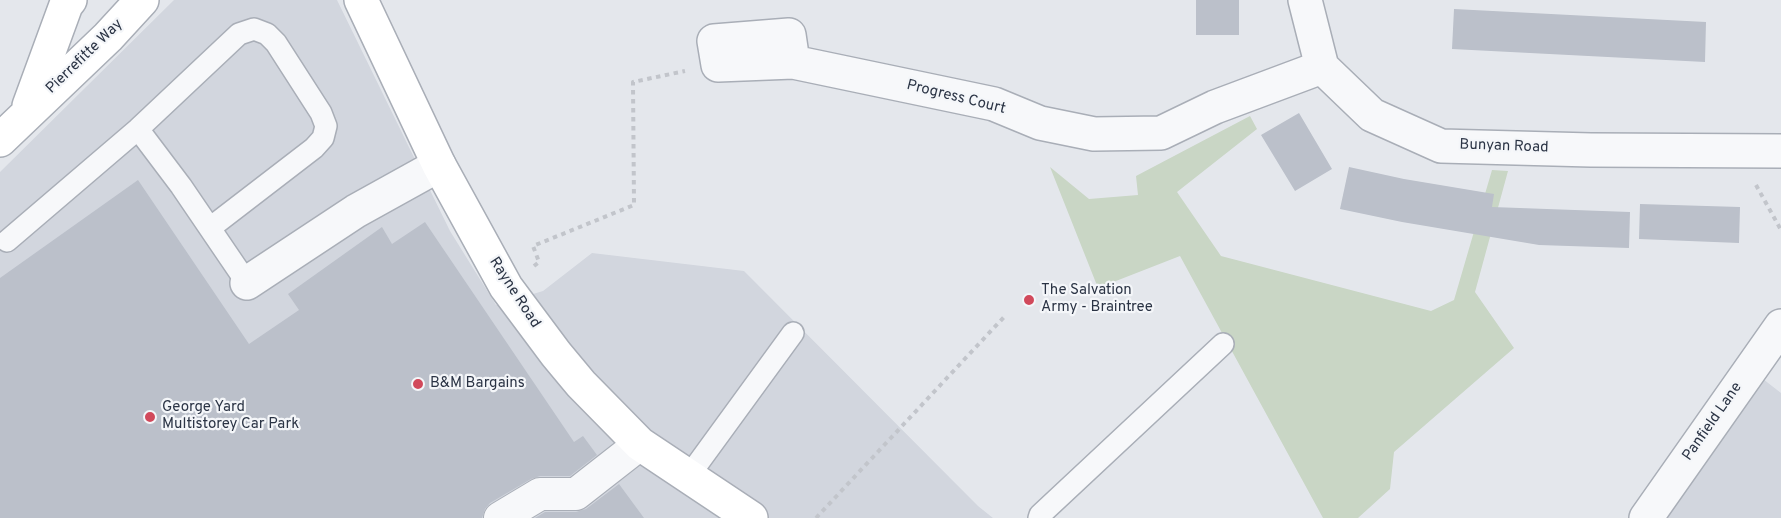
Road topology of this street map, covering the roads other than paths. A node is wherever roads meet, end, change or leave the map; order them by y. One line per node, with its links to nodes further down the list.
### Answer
1 (70, 0): 7 (main road, Pierrefitte Way)
2 (142, 0): 7 (main road, Pierrefitte Way)
3 (361, 0): 11 (main road, Rayne Road)
4 (1305, 0): 6 (street)
5 (718, 65): 6 (street, Progress Court)
6 (1322, 67): 10 (street, Bunyan Road)
7 (26, 114): 9 (main road, Pierrefitte Way)
8 (138, 129): 12 (lane); 12 (lane); 13 (lane)
9 (0, 140)
10 (1770, 151)
11 (439, 165): 14 (street); 18 (main road, Rayne Road)
12 (210, 228): 14 (lane)
13 (7, 241)
14 (247, 284)
15 (1781, 326): 23 (street, Panfield Lane)
16 (793, 333): 19 (lane)
17 (1223, 344): 22 (lane)
18 (640, 444): 19 (main road, Rayne Road); 20 (street)
19 (688, 477): 21 (main road, Rayne Road)
20 (500, 518)
21 (751, 518)
22 (1039, 518)
23 (1646, 518)

